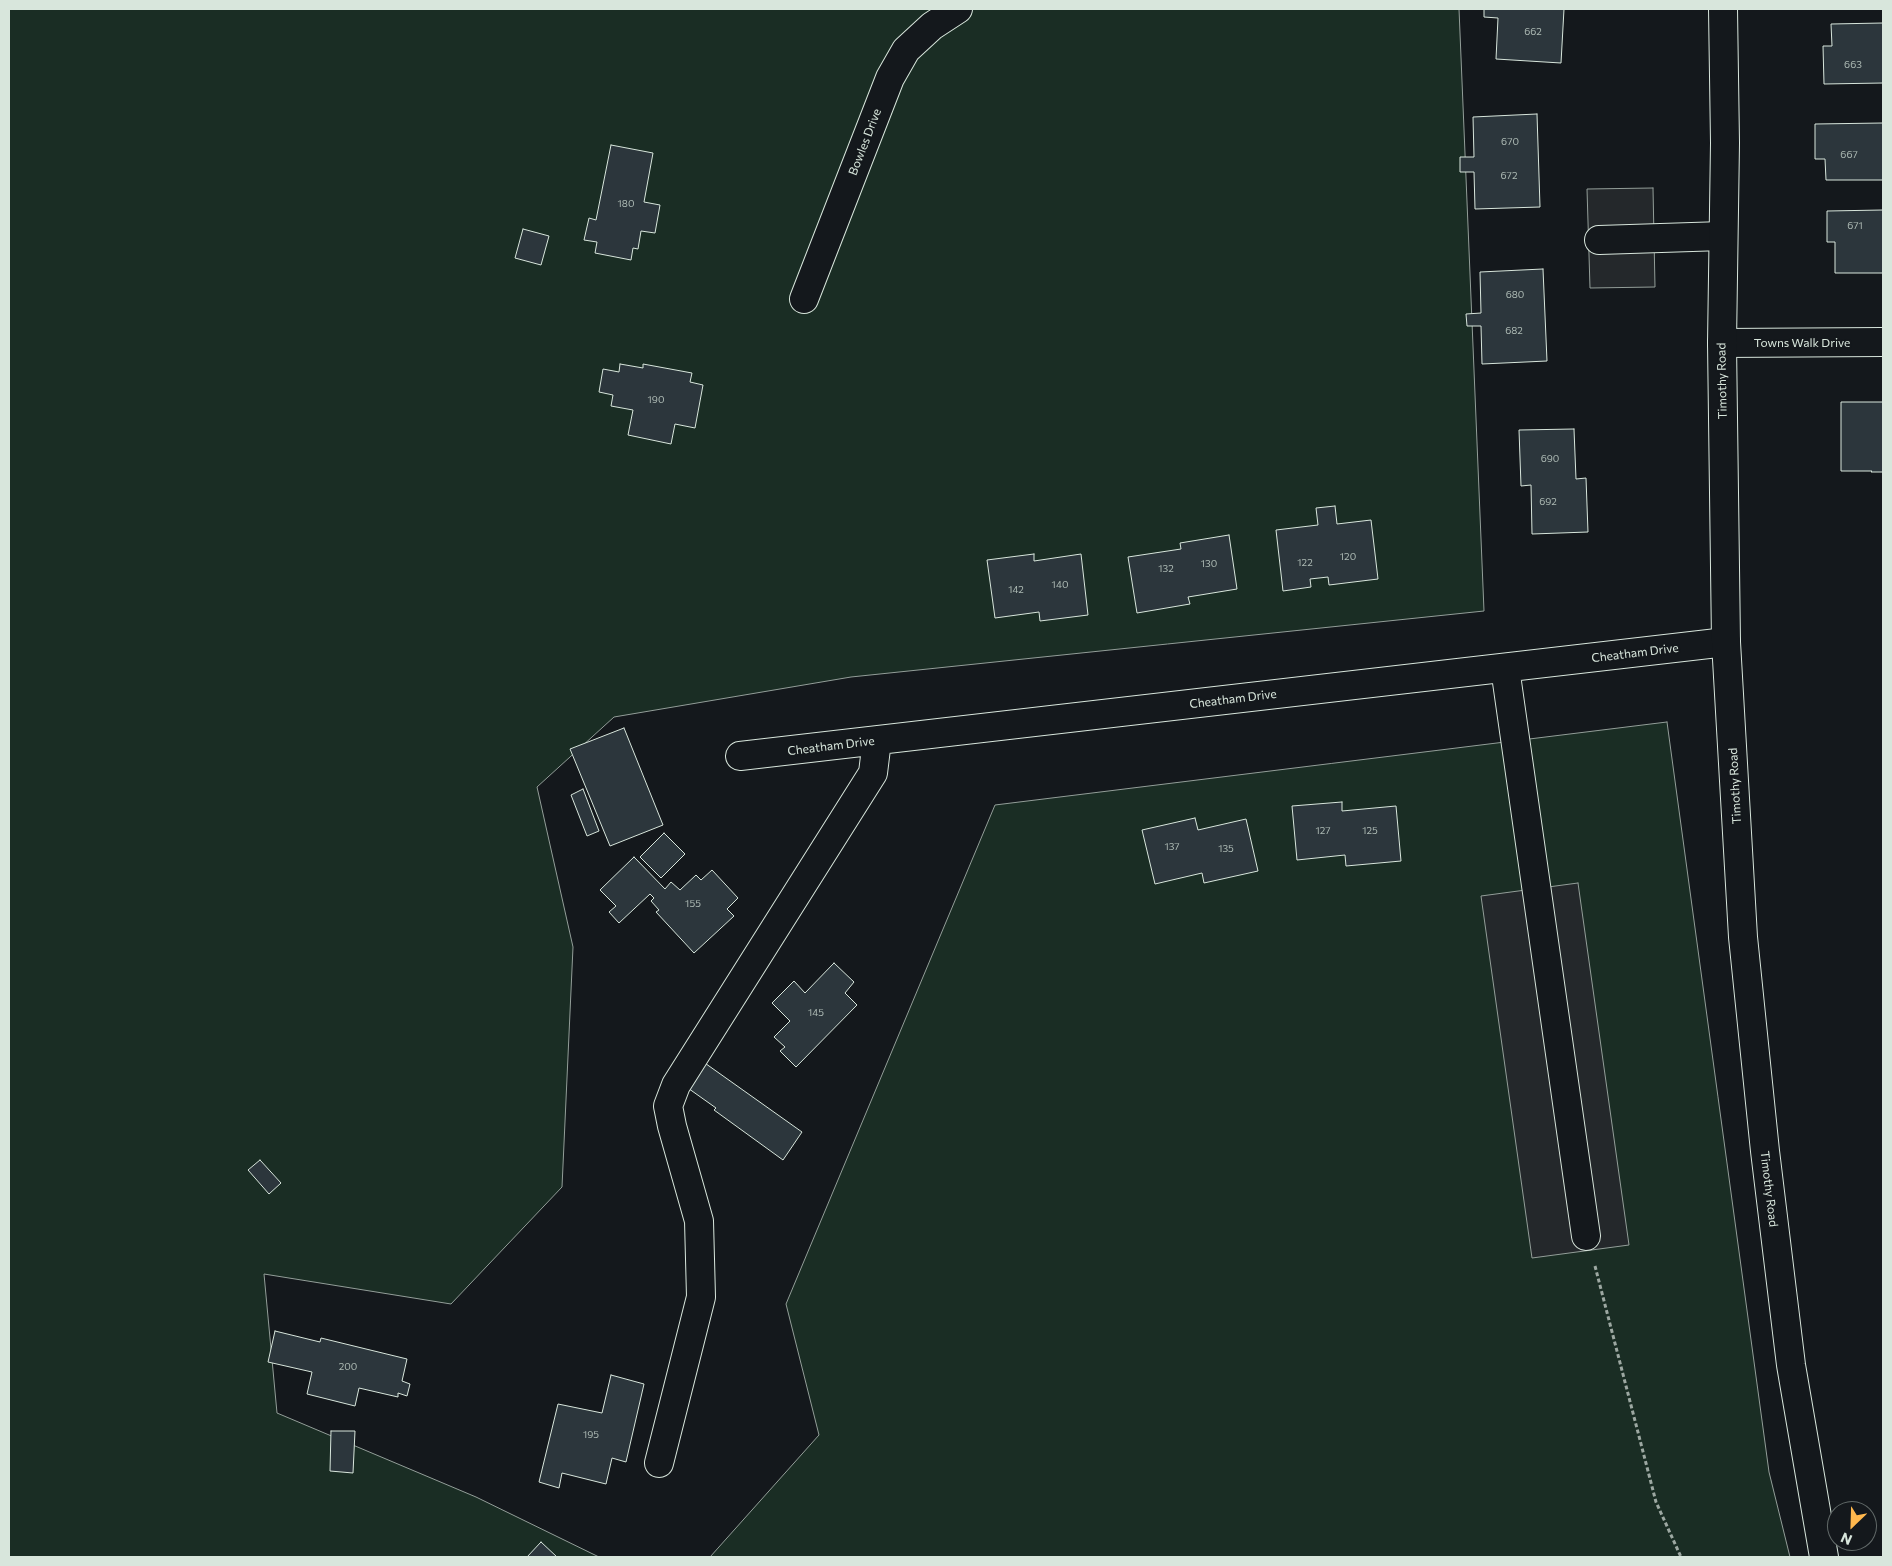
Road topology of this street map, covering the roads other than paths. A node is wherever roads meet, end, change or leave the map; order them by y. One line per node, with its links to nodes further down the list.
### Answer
1 (958, 9): 5 (main road, Bowles Drive)
2 (1723, 9): 3 (main road, Timothy Road)
3 (1723, 236): 4 (main road); 7 (main road, Timothy Road)
4 (1599, 240)
5 (804, 299)
6 (1883, 342): 7 (main road, Towns Walk Drive)
7 (1722, 343): 8 (main road, Timothy Road)
8 (1726, 642): 9 (main road, Cheatham Drive); 14 (main road, Timothy Road)
9 (1505, 668): 10 (main road, Cheatham Drive); 12 (main road)
10 (877, 740): 11 (main road, Cheatham Drive); 13 (main road)
11 (740, 756)
12 (1586, 1236)
13 (659, 1464)
14 (1824, 1557)

